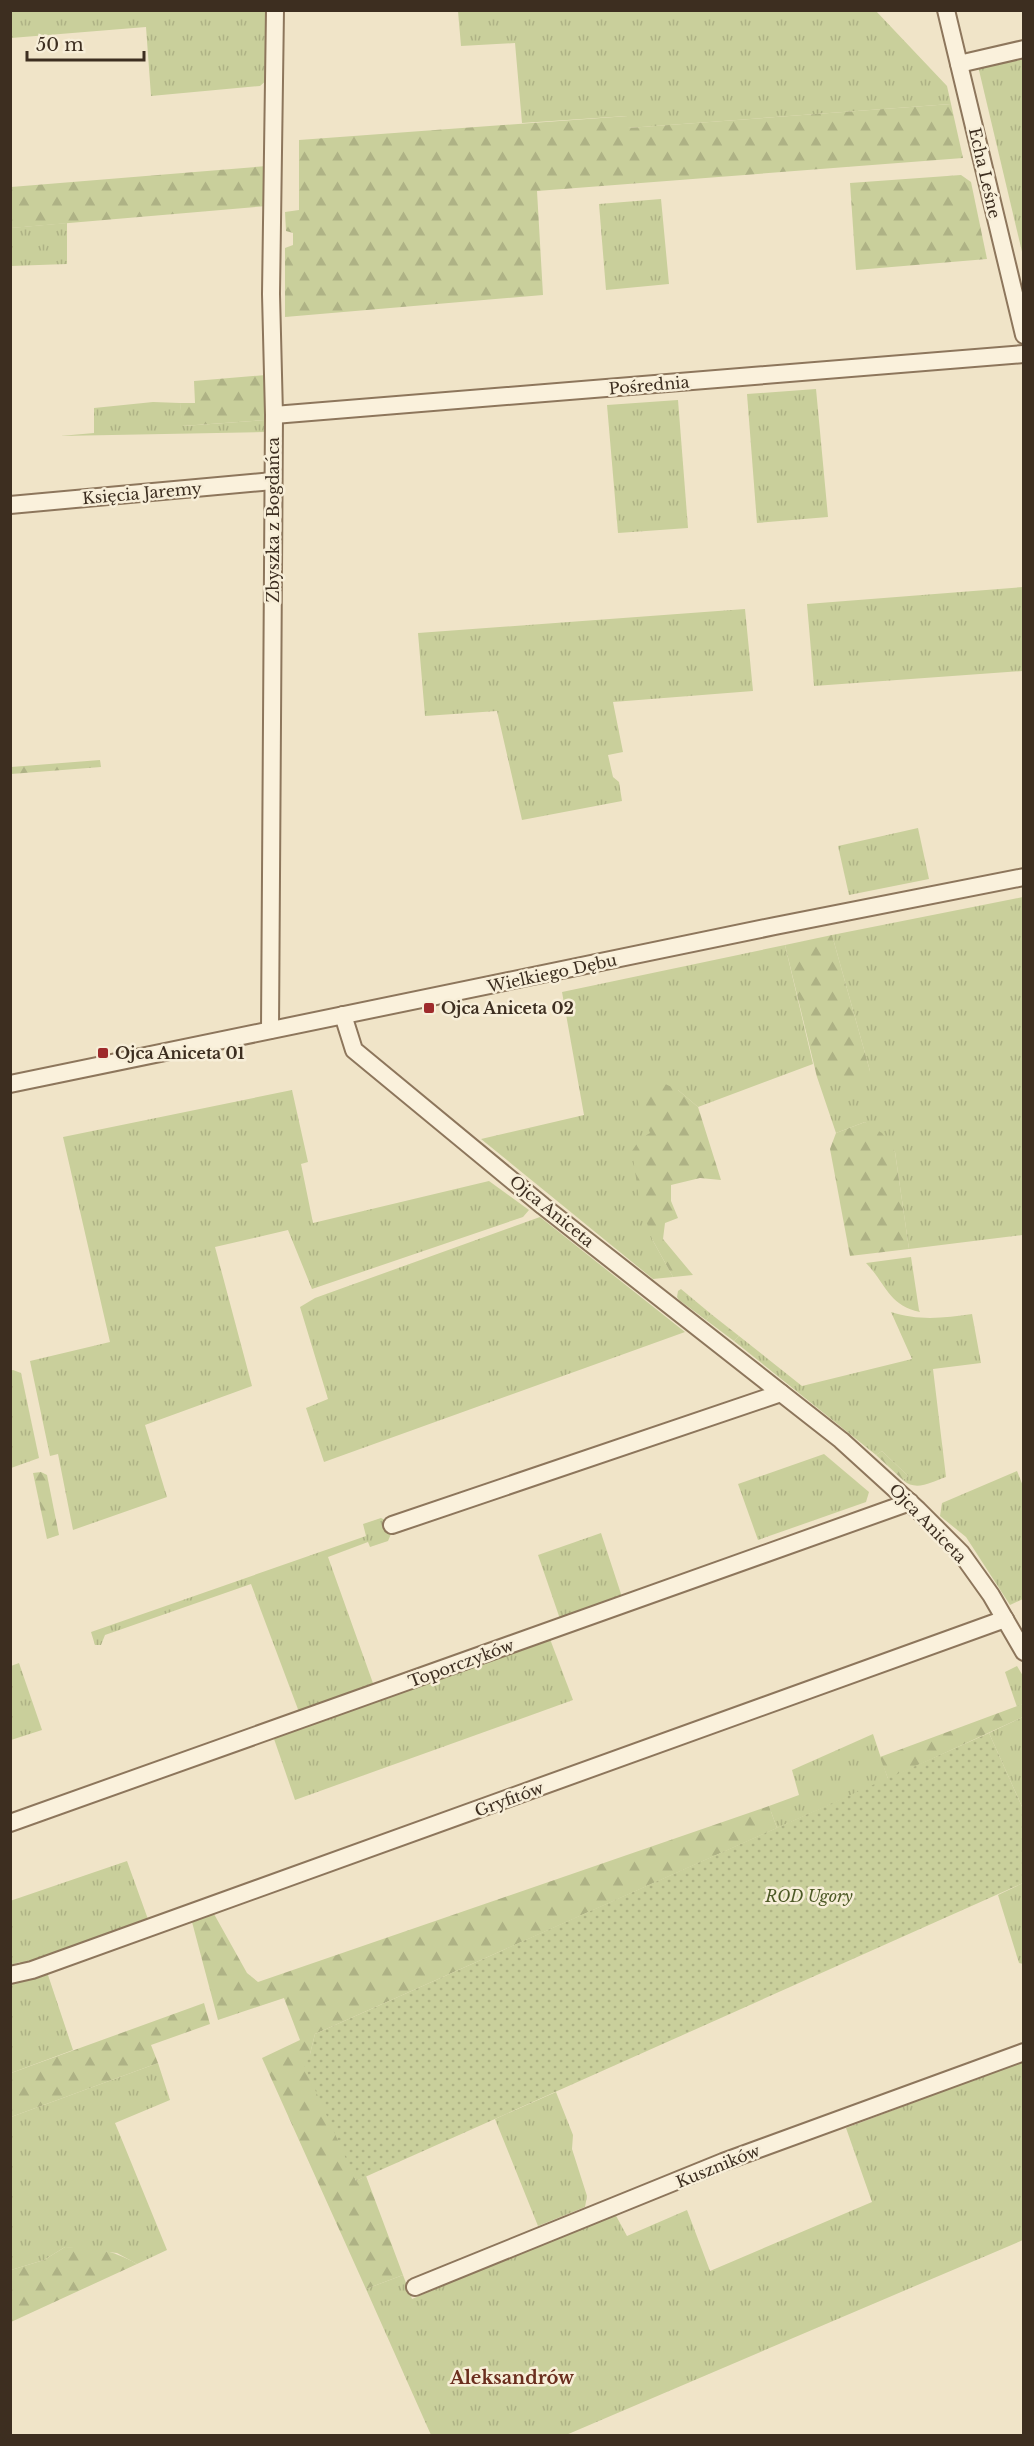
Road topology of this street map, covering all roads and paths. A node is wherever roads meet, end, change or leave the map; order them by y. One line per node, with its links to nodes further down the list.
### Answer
1 (274, 10): 7 (street, Zbyszka z Bogdańca)
2 (946, 10): 4 (street, Echa Leśne)
3 (1023, 48): 4 (street)
4 (959, 64): 5 (street, Echa Leśne)
5 (1023, 335)
6 (1023, 354): 7 (street, Pośrednia)
7 (274, 415): 8 (street, Zbyszka z Bogdańca)
8 (273, 481): 9 (street, Księcia Jaremy); 12 (street, Zbyszka z Bogdańca)
9 (10, 505)
10 (1023, 877): 11 (street, Wielkiego Dębu)
11 (343, 1015): 12 (street, Wielkiego Dębu); 14 (street, Ojca Aniceta)
12 (270, 1030): 13 (street, Wielkiego Dębu)
13 (10, 1084)
14 (782, 1394): 15 (street, Ojca Aniceta); 16 (street)
15 (910, 1502): 17 (street, Ojca Aniceta); 19 (street, Toporczyków)
16 (392, 1525)
17 (1005, 1619): 18 (street, Ojca Aniceta); 20 (street, Gryfitów)
18 (1023, 1652)
19 (10, 1823)
20 (10, 1975)
21 (1023, 2052): 22 (street, Kuszników)
22 (415, 2287)

